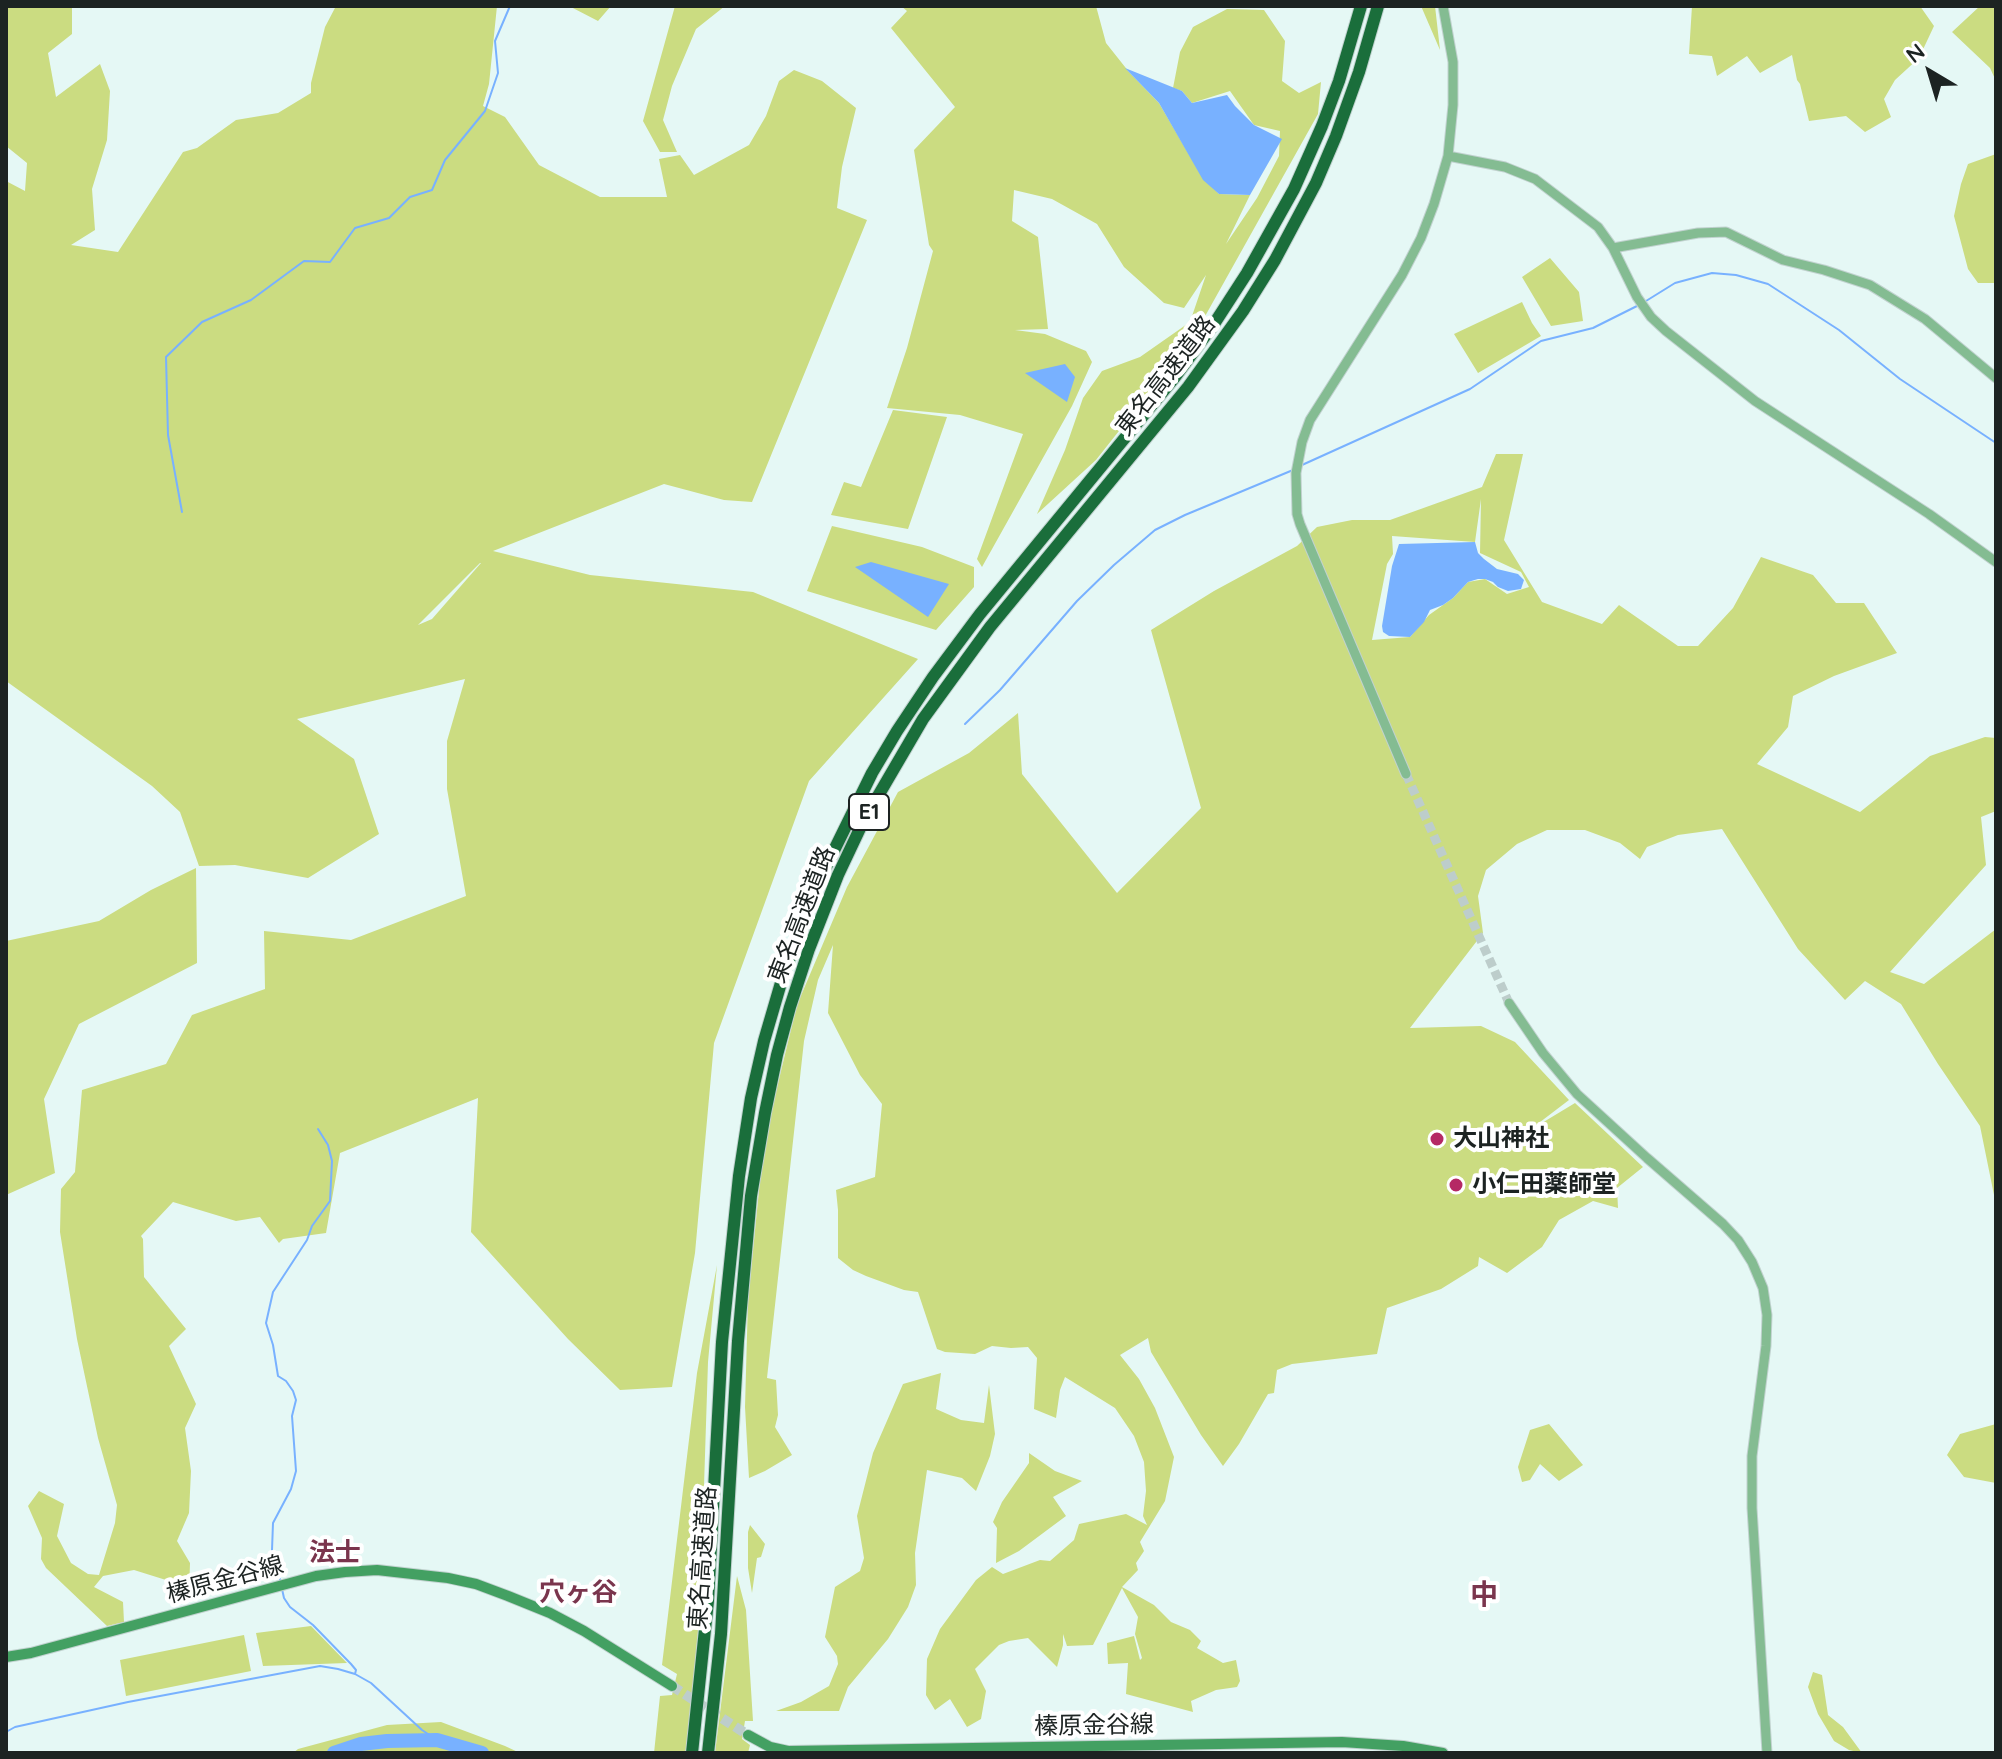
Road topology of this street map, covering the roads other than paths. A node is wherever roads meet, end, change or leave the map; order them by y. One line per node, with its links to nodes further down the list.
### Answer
1 (1361, 6): 13 (highway, 東名高速道路 / E1)
2 (1378, 6): 14 (highway, 東名高速道路 / E1)
3 (1443, 6): 4 (street)
4 (1448, 156): 5 (street); 8 (street)
5 (1613, 248): 6 (street); 7 (street)
6 (1996, 378)
7 (1996, 562)
8 (1406, 774)
9 (1509, 1003): 16 (street)
10 (6, 1657): 11 (main road, 榛原金谷線)
11 (672, 1686)
12 (748, 1735): 15 (main road, 榛原金谷線)
13 (692, 1753)
14 (708, 1753)
15 (1443, 1753)
16 (1767, 1753)

